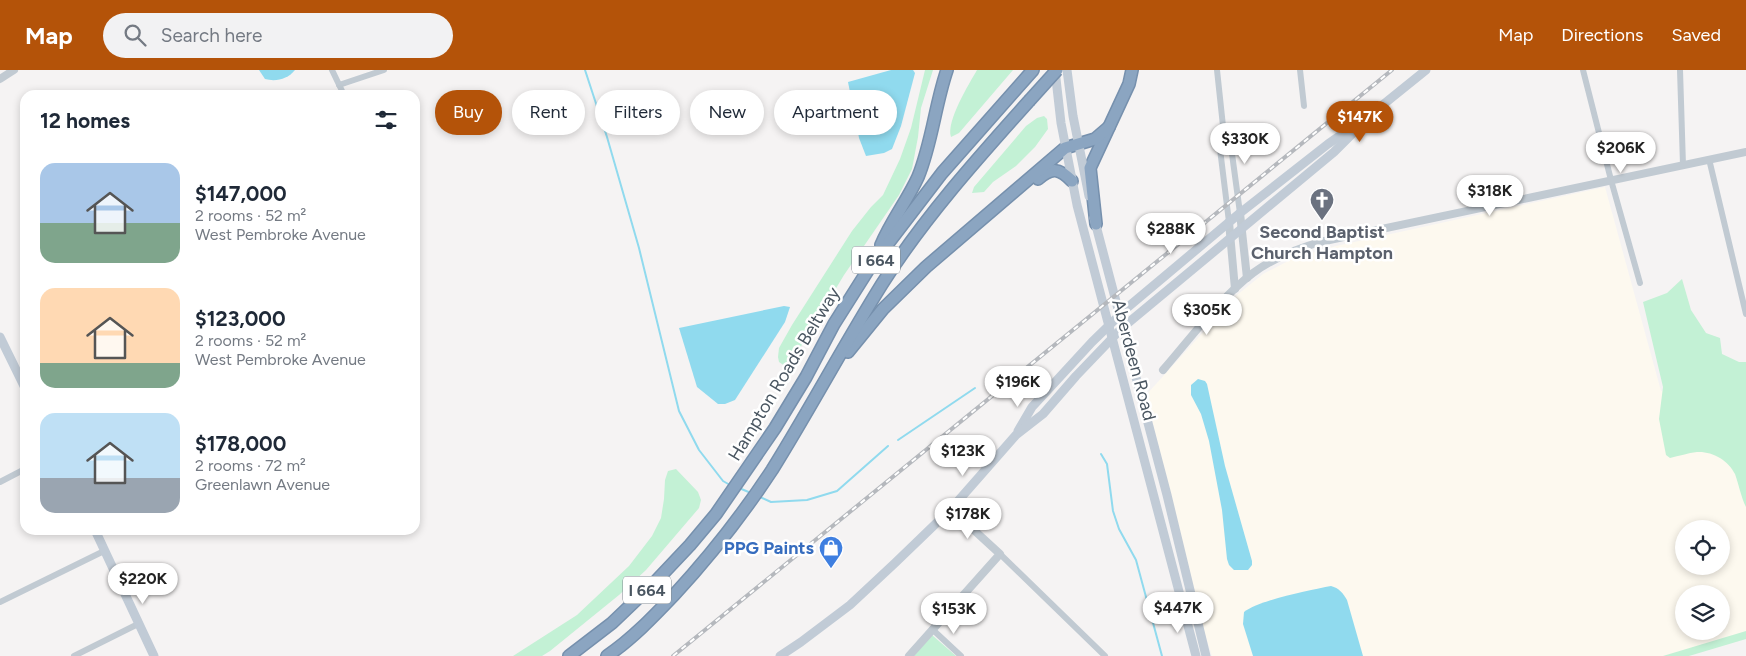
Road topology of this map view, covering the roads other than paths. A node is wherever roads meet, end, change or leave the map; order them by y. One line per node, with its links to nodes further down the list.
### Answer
1 (14, 70): 14 (street)
2 (332, 70): 15 (street)
3 (384, 70): 15 (street)
4 (947, 70): 34 (highway)
5 (1056, 70): 22 (main road, Aberdeen Road); 45 (highway, I 664, bridge)
6 (1067, 70): 21 (main road, Aberdeen Road)
7 (1132, 70): 20 (highway)
8 (1217, 70): 19 (street)
9 (1300, 70): 17 (street)
10 (1426, 70): 18 (main road)
11 (1583, 70): 26 (street)
12 (1680, 70): 25 (street)
13 (1030, 73): 34 (highway, Hampton Roads Beltway / I 664)
14 (0, 79)
15 (339, 85): 16 (street)
16 (342, 90)
17 (1304, 106)
18 (1368, 117): 28 (main road); 32 (main road)
19 (1223, 126): 28 (street); 30 (street)
20 (1108, 127): 21 (highway); 31 (highway)
21 (1078, 145): 22 (highway); 31 (main road, Aberdeen Road)
22 (1065, 148): 27 (main road, Aberdeen Road); 29 (highway)
23 (1746, 152): 24 (street)
24 (1709, 159): 25 (street); 38 (street)
25 (1683, 165): 26 (street)
26 (1611, 180): 35 (street); 36 (street)
27 (1072, 181): 29 (highway); 40 (main road, Aberdeen Road)
28 (1240, 212): 30 (main road); 32 (street)
29 (982, 220): 45 (highway)
30 (1229, 222): 33 (street); 39 (main road)
31 (1096, 224): 39 (main road, Aberdeen Road)
32 (1242, 229): 33 (main road); 35 (street)
33 (1230, 239): 37 (street); 41 (main road)
34 (870, 268): 59 (highway, Hampton Roads Beltway / I 664)
35 (1247, 278): 37 (street)
36 (1640, 283)
37 (1235, 289): 44 (street)
38 (1746, 314)
39 (1119, 316): 40 (main road); 41 (main road, Aberdeen Road)
40 (1108, 326): 43 (main road, Aberdeen Road); 47 (main road)
41 (1122, 328): 43 (main road); 66 (main road, Aberdeen Road)
42 (0, 337): 46 (main road)
43 (1112, 338): 47 (main road); 65 (main road, Aberdeen Road)
44 (1163, 370)
45 (828, 374): 60 (highway, I 664)
46 (20, 378)
47 (1016, 435): 50 (main road)
48 (20, 472): 49 (street)
49 (0, 482)
50 (951, 509): 53 (street); 61 (main road)
51 (97, 535): 52 (main road)
52 (104, 550): 54 (street); 55 (main road)
53 (1000, 554): 56 (street); 64 (street)
54 (0, 602)
55 (138, 624): 57 (street); 58 (main road)
56 (932, 630): 62 (street); 63 (street)
57 (74, 656)
58 (154, 656)
59 (568, 656)
60 (607, 656)
61 (780, 656)
62 (908, 656)
63 (961, 656)
64 (1105, 656)
65 (1196, 656)
66 (1206, 656)

